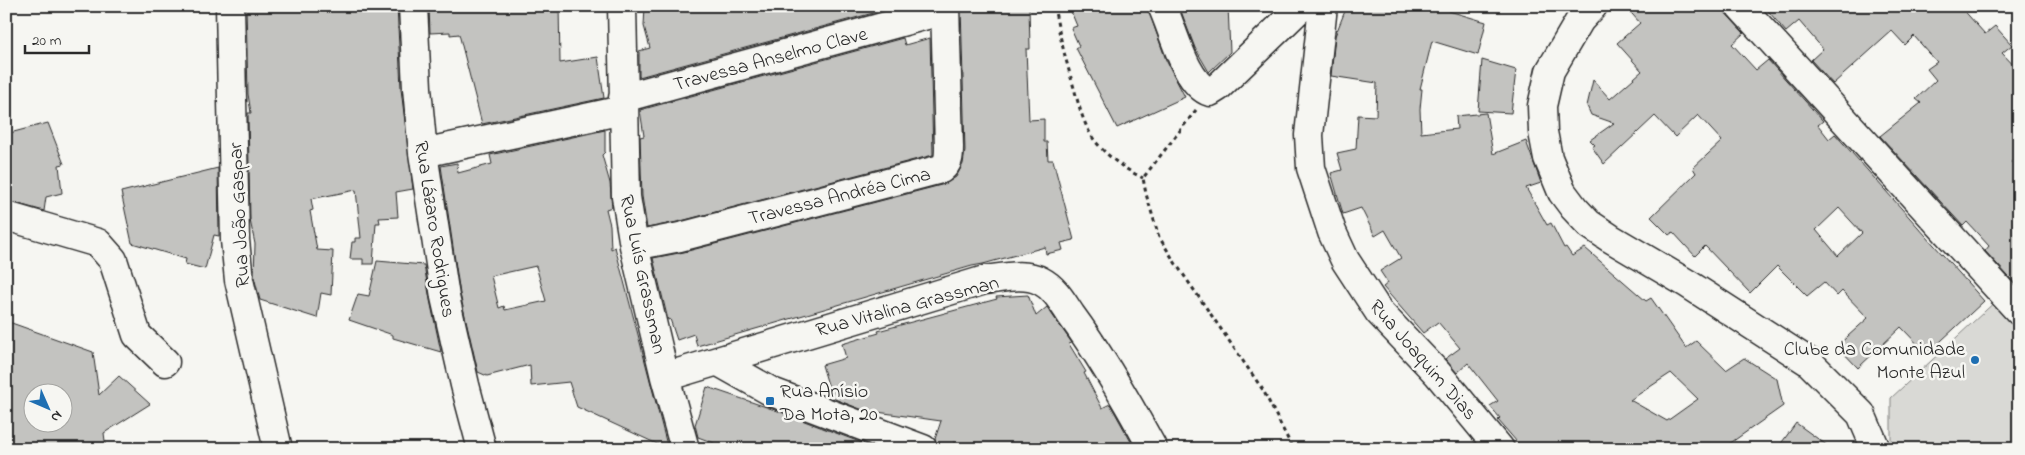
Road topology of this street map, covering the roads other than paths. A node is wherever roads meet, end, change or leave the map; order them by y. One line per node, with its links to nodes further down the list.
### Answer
1 (230, 6): 18 (street, Rua João Gaspar)
2 (414, 6): 11 (street, Rua Lázaro Rodrigues)
3 (622, 6): 10 (street, Rua Luís Grassman)
4 (1162, 6): 5 (street)
5 (1302, 6)
6 (1323, 6): 23 (street, Rua Joaquim Dias)
7 (1593, 6): 24 (street)
8 (1740, 6): 14 (street)
9 (945, 8): 10 (street, Travessa Anselmo Clave); 13 (street, Travessa Andréa Cima)
10 (623, 104): 11 (street, Travessa Anselmo Clave); 13 (street, Rua Luís Grassman)
11 (423, 153): 19 (street, Rua Lázaro Rodrigues)
12 (6, 216): 15 (street)
13 (634, 246): 17 (street, Rua Luís Grassman)
14 (2019, 311)
15 (165, 362)
16 (719, 362): 17 (street, Rua Vitalina Grassman); 21 (street); 22 (street, Rua Vitalina Grassman)
17 (665, 377): 20 (street, Rua Luís Grassman)
18 (278, 449)
19 (482, 449)
20 (685, 449)
21 (923, 449)
22 (1153, 449)
23 (1500, 449)
24 (1876, 449)

